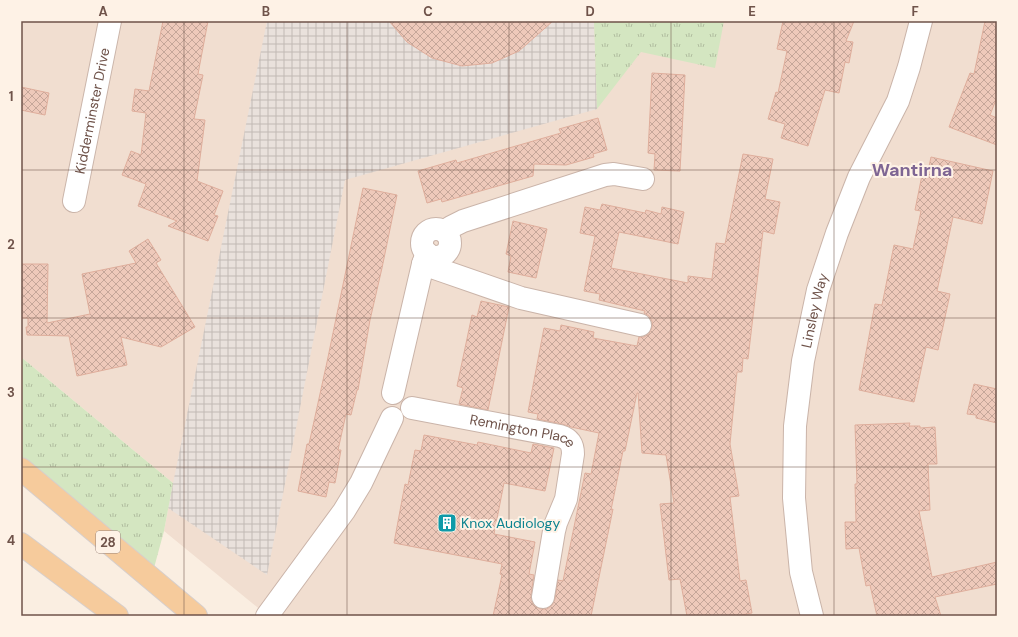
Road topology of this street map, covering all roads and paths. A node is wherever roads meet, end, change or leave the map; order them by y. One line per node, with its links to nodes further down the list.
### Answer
1 (110, 21): 4 (street, Kidderminster Drive)
2 (921, 21): 16 (street, Linsley Way)
3 (643, 179): 5 (street)
4 (74, 201)
5 (425, 258): 6 (street); 7 (street)
6 (640, 325)
7 (393, 393): 8 (street); 9 (street)
8 (412, 408): 9 (street); 12 (street, Remington Place)
9 (392, 418): 15 (street)
10 (21, 468): 14 (main road, 28)
11 (21, 544): 13 (main road)
12 (543, 597)
13 (117, 616)
14 (196, 616)
15 (267, 616)
16 (812, 616)

